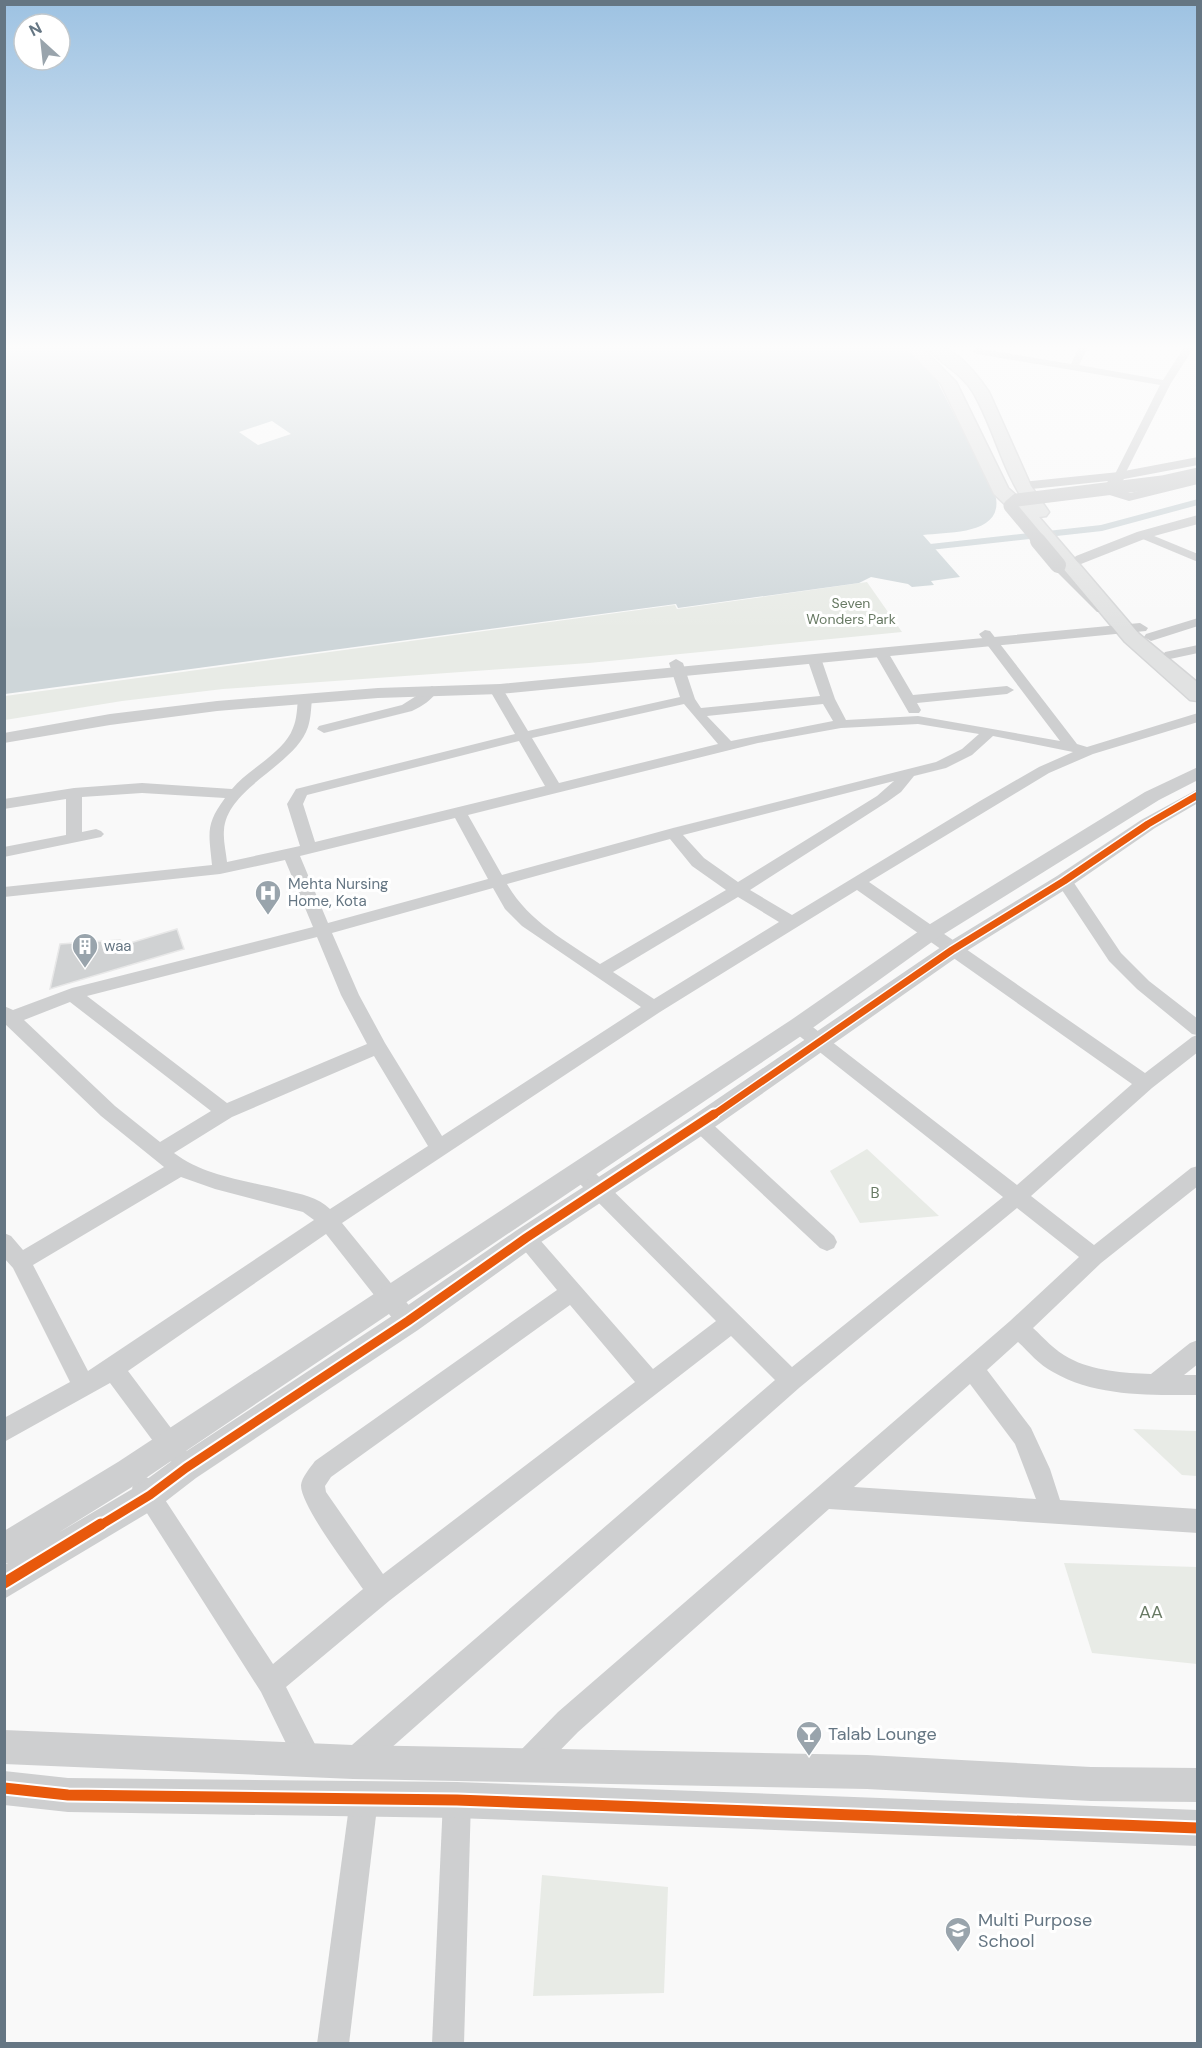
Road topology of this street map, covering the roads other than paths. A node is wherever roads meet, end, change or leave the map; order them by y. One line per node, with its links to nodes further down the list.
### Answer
1 (977, 440): 9 (main road)
2 (1002, 440): 8 (main road)
3 (1137, 440): 6 (street)
4 (1197, 461): 6 (street)
5 (1197, 474): 12 (street, bridge)
6 (1119, 476): 7 (street); 8 (street)
7 (1197, 480)
8 (1022, 486): 9 (main road)
9 (1038, 517): 12 (main road)
10 (1197, 519): 11 (street)
11 (1142, 535): 12 (street); 13 (street)
12 (1069, 559): 15 (main road)
13 (1197, 559)
14 (1197, 622): 15 (street)
15 (1130, 625): 16 (street); 19 (main road); 26 (main road)
16 (988, 639): 18 (street); 21 (street); 41 (street)
17 (1197, 649): 19 (street)
18 (882, 654): 20 (street); 30 (street)
19 (1170, 655): 22 (main road)
20 (815, 661): 21 (street); 29 (street)
21 (678, 668): 23 (street); 28 (street); 34 (street)
22 (1197, 677)
23 (496, 689): 24 (street); 38 (street)
24 (432, 690): 27 (street); 36 (street)
25 (1007, 690): 30 (street)
26 (1197, 694)
27 (304, 699): 39 (street); 46 (street)
28 (688, 699): 31 (street); 38 (street)
29 (828, 699): 31 (street); 35 (street)
30 (909, 699): 33 (street)
31 (697, 713): 40 (street)
32 (1197, 717): 41 (street)
33 (918, 720): 35 (street); 37 (street)
34 (4, 724)
35 (841, 724): 40 (street)
36 (324, 729)
37 (990, 731): 41 (street); 43 (street)
38 (523, 736): 44 (street); 53 (street)
39 (4, 738)
40 (728, 747): 44 (street)
41 (1080, 748): 59 (street)
42 (1197, 772): 64 (street)
43 (909, 773): 50 (street); 60 (street)
44 (554, 788): 49 (street)
45 (74, 793): 46 (street); 48 (street); 52 (street)
46 (234, 794): 56 (street)
47 (1197, 795): 58 (street)
48 (4, 804)
49 (459, 812): 53 (street); 57 (street)
50 (673, 833): 57 (street); 60 (street)
51 (96, 834): 52 (street)
52 (74, 839): 54 (street)
53 (309, 848): 55 (street)
54 (4, 852)
55 (290, 852): 56 (street); 63 (street)
56 (220, 869): 61 (street)
57 (497, 880): 63 (street); 66 (street)
58 (1064, 881): 65 (street); 70 (street)
59 (857, 882): 62 (street); 64 (street)
60 (738, 890): 62 (street); 66 (street)
61 (4, 892)
62 (791, 922): 68 (street)
63 (323, 930): 67 (street); 73 (street)
64 (929, 934): 65 (street); 71 (street)
65 (952, 950): 71 (street); 74 (street)
66 (599, 972): 68 (street)
67 (72, 994): 69 (street); 75 (street)
68 (654, 1007): 77 (street)
69 (8, 1015): 78 (street)
70 (1197, 1029)
71 (809, 1033): 76 (street); 80 (street); 83 (street)
72 (1197, 1042): 74 (street)
73 (378, 1047): 75 (street); 77 (street)
74 (1145, 1083): 83 (street)
75 (225, 1112): 78 (street)
76 (700, 1124): 82 (street); 87 (street)
77 (440, 1149): 84 (street)
78 (160, 1152): 79 (street)
79 (179, 1168): 84 (street); 89 (street)
80 (580, 1171): 82 (street); 91 (street)
81 (1197, 1174): 88 (street)
82 (600, 1190): 85 (street); 93 (street)
83 (1018, 1196): 88 (street); 98 (street)
84 (329, 1221): 91 (street); 97 (street)
85 (526, 1238): 90 (street); 92 (street)
86 (4, 1242): 89 (street)
87 (827, 1242)
88 (1094, 1257): 94 (street)
89 (20, 1262): 102 (street)
90 (572, 1291): 99 (street); 113 (street)
91 (391, 1298): 92 (street); 104 (street)
92 (408, 1321): 105 (street)
93 (732, 1322): 98 (street); 99 (street)
94 (1018, 1328): 96 (street); 100 (street)
95 (1197, 1350): 100 (street)
96 (972, 1368): 108 (street); 109 (street)
97 (113, 1369): 102 (street); 104 (street)
98 (791, 1381): 117 (street)
99 (651, 1384): 113 (street)
100 (1154, 1385): 101 (street)
101 (1197, 1385)
102 (84, 1387): 103 (street)
103 (4, 1431)
104 (169, 1444): 105 (street); 106 (street)
105 (186, 1468): 107 (street)
106 (129, 1472): 107 (street); 111 (street)
107 (150, 1495): 112 (street); 114 (street)
108 (824, 1497): 109 (street); 118 (street)
109 (1052, 1512): 110 (street)
110 (1197, 1521)
111 (4, 1549)
112 (4, 1583)
113 (380, 1592): 114 (street)
114 (270, 1683): 116 (street)
115 (4, 1747): 116 (street)
116 (309, 1761): 117 (street)
117 (353, 1762): 118 (street)
118 (526, 1765): 119 (street)
119 (1197, 1785)
120 (4, 1788): 121 (street)
121 (364, 1799): 122 (street); 124 (street)
122 (457, 1800): 123 (street); 125 (street)
123 (1197, 1828)
124 (333, 2043)
125 (448, 2043)

